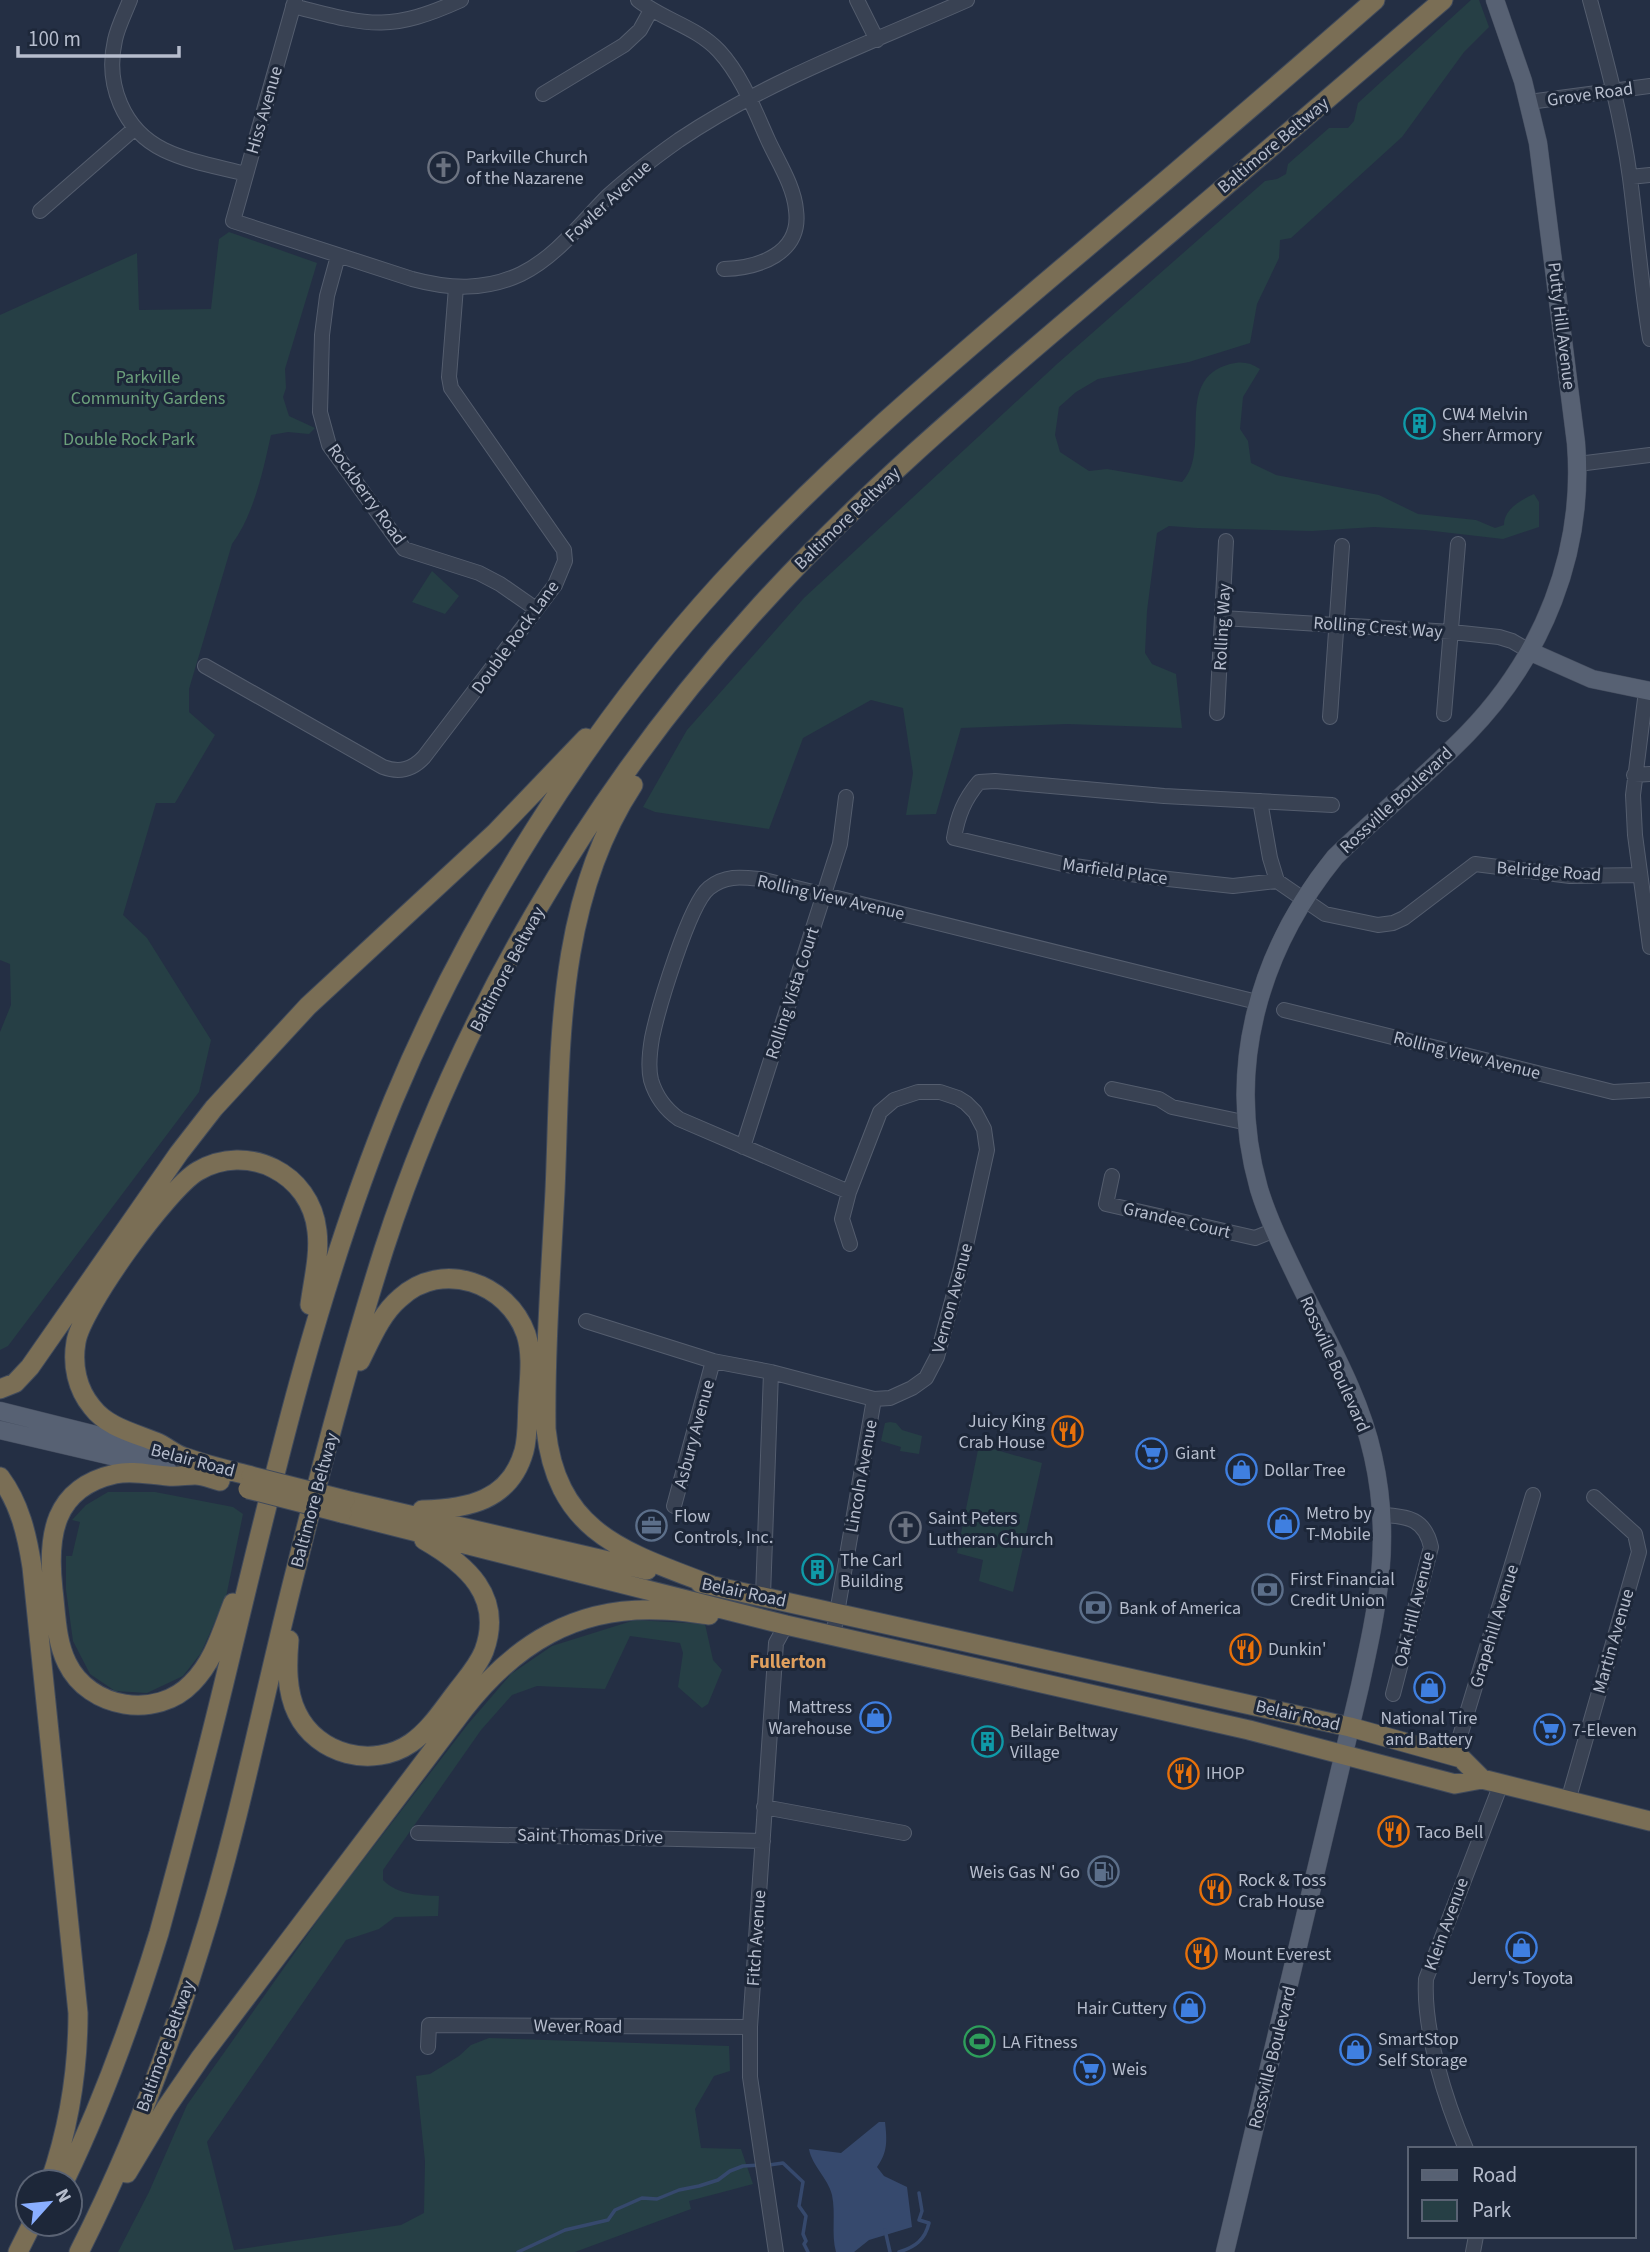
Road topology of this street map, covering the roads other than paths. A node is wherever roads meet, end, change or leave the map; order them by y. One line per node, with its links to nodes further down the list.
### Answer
1 (130, 0): 18 (street)
2 (461, 0): 10 (street)
3 (638, 0): 11 (street)
4 (857, 0): 12 (street)
5 (967, 0): 12 (street, Fowler Avenue)
6 (1375, 0): 41 (highway)
7 (1443, 0): 33 (highway, Baltimore Beltway)
8 (1494, 0): 17 (main road, Putty Hill Avenue)
9 (1590, 0): 14 (street)
10 (294, 3): 19 (street, Hiss Avenue)
11 (651, 10): 15 (street); 16 (street)
12 (877, 40): 16 (street, Fowler Avenue)
13 (1650, 86): 14 (street, Grove Road)
14 (1615, 91): 17 (street, Grove Road); 21 (street)
15 (543, 94)
16 (749, 98): 25 (street); 26 (street, Fowler Avenue)
17 (1530, 102): 29 (main road, Putty Hill Avenue)
18 (134, 129): 19 (street); 22 (street)
19 (246, 174): 23 (street, Hiss Avenue)
20 (1650, 175): 21 (street)
21 (1630, 177): 27 (street)
22 (40, 211)
23 (233, 221): 24 (street, Fowler Avenue)
24 (338, 256): 26 (street, Fowler Avenue); 34 (street, Rockberry Road)
25 (723, 270)
26 (456, 287): 34 (street, Double Rock Lane)
27 (1650, 339)
28 (1650, 455): 29 (street)
29 (1577, 464): 38 (main road, Putty Hill Avenue)
30 (1226, 541): 35 (street, Rolling Way)
31 (1458, 544): 37 (street)
32 (1342, 546): 36 (street)
33 (804, 559): 72 (highway, Baltimore Beltway); 86 (highway)
34 (536, 609): 39 (street, Double Rock Lane)
35 (1222, 618): 36 (street, Rolling Crest Way); 42 (street, Rolling Way)
36 (1337, 624): 37 (street, Rolling Crest Way); 44 (street)
37 (1451, 632): 38 (street, Rolling Crest Way); 43 (street)
38 (1531, 652): 40 (main road); 53 (main road, Rossville Boulevard)
39 (205, 666)
40 (1648, 691): 46 (street)
41 (628, 695): 69 (highway); 70 (highway)
42 (1216, 713)
43 (1444, 715)
44 (1330, 718)
45 (1650, 774): 46 (street)
46 (1634, 775): 50 (street)
47 (846, 797): 52 (street, Rolling Vista Court)
48 (1260, 801): 49 (street); 51 (street); 51 (street, Marfield Place)
49 (1332, 805)
50 (1640, 875): 53 (street, Belridge Road); 54 (street)
51 (1277, 881): 53 (street, Belridge Road)
52 (824, 896): 56 (street, Rolling View Avenue); 61 (street, Rolling Vista Court); 61 (street, Rolling View Avenue)
53 (1303, 899): 56 (main road, Rossville Boulevard)
54 (1649, 931): 55 (street)
55 (1650, 947)
56 (1257, 1002): 60 (main road, Rossville Boulevard)
57 (1284, 1010): 59 (street, Rolling View Avenue)
58 (1112, 1089): 60 (street)
59 (1650, 1090)
60 (1248, 1123): 64 (main road, Rossville Boulevard)
61 (743, 1147): 63 (street, Rolling View Avenue)
62 (1112, 1176): 64 (street, Grandee Court)
63 (849, 1192): 65 (street, Vernon Avenue); 71 (street, Vernon Avenue)
64 (1275, 1230): 82 (main road, Rossville Boulevard)
65 (850, 1244)
66 (586, 1321): 67 (street, Vernon Avenue)
67 (713, 1362): 68 (street, Vernon Avenue); 81 (street, Asbury Avenue)
68 (771, 1372): 71 (street, Vernon Avenue); 87 (street)
69 (0, 1389)
70 (296, 1392): 75 (highway); 84 (highway)
71 (874, 1399): 88 (street, Lincoln Avenue)
72 (341, 1400): 83 (highway); 85 (highway, Baltimore Beltway)
73 (0, 1411): 75 (main road, Belair Road)
74 (0, 1430): 76 (main road, Belair Road)
75 (181, 1456): 78 (highway, Belair Road)
76 (197, 1475): 78 (highway, Belair Road); 84 (highway)
77 (0, 1477): 105 (highway)
78 (249, 1482): 83 (highway, Belair Road, bridge)
79 (1533, 1495): 94 (street, Grapehill Avenue)
80 (1594, 1497): 96 (street, Martin Avenue)
81 (674, 1506)
82 (1382, 1516): 91 (street, Oak Hill Avenue); 92 (main road, Rossville Boulevard)
83 (398, 1520): 85 (highway); 86 (highway, Belair Road); 89 (highway, Belair Road)
84 (258, 1540): 106 (highway)
85 (296, 1567): 107 (highway, Baltimore Beltway)
86 (710, 1585): 87 (highway, Belair Road)
87 (763, 1596): 88 (highway, Belair Road)
88 (837, 1613): 90 (street, Lincoln Avenue); 92 (highway, Belair Road)
89 (786, 1625): 90 (highway, Belair Road); 97 (street, Fitch Avenue); 107 (highway)
90 (833, 1636): 93 (highway, Belair Road)
91 (1393, 1694)
92 (1350, 1727): 93 (main road, Rossville Boulevard); 94 (highway, Belair Road)
93 (1343, 1755): 95 (highway, Belair Road); 110 (main road, Rossville Boulevard)
94 (1454, 1756): 95 (highway, Belair Road)
95 (1491, 1782): 96 (highway, Belair Road); 104 (street, Klein Avenue)
96 (1568, 1801): 98 (highway, Belair Road)
97 (764, 1807): 100 (street); 101 (street, Fitch Avenue)
98 (1650, 1821)
99 (418, 1833): 101 (street, Saint Thomas Drive)
100 (904, 1833)
101 (762, 1841): 102 (street, Fitch Avenue)
102 (750, 2027): 103 (street, Wever Road); 109 (street, Fitch Avenue)
103 (428, 2047)
104 (1465, 2147)
105 (54, 2168)
106 (70, 2168)
107 (90, 2229): 108 (highway, Baltimore Beltway)
108 (79, 2252)
109 (776, 2252)
110 (1225, 2252)

